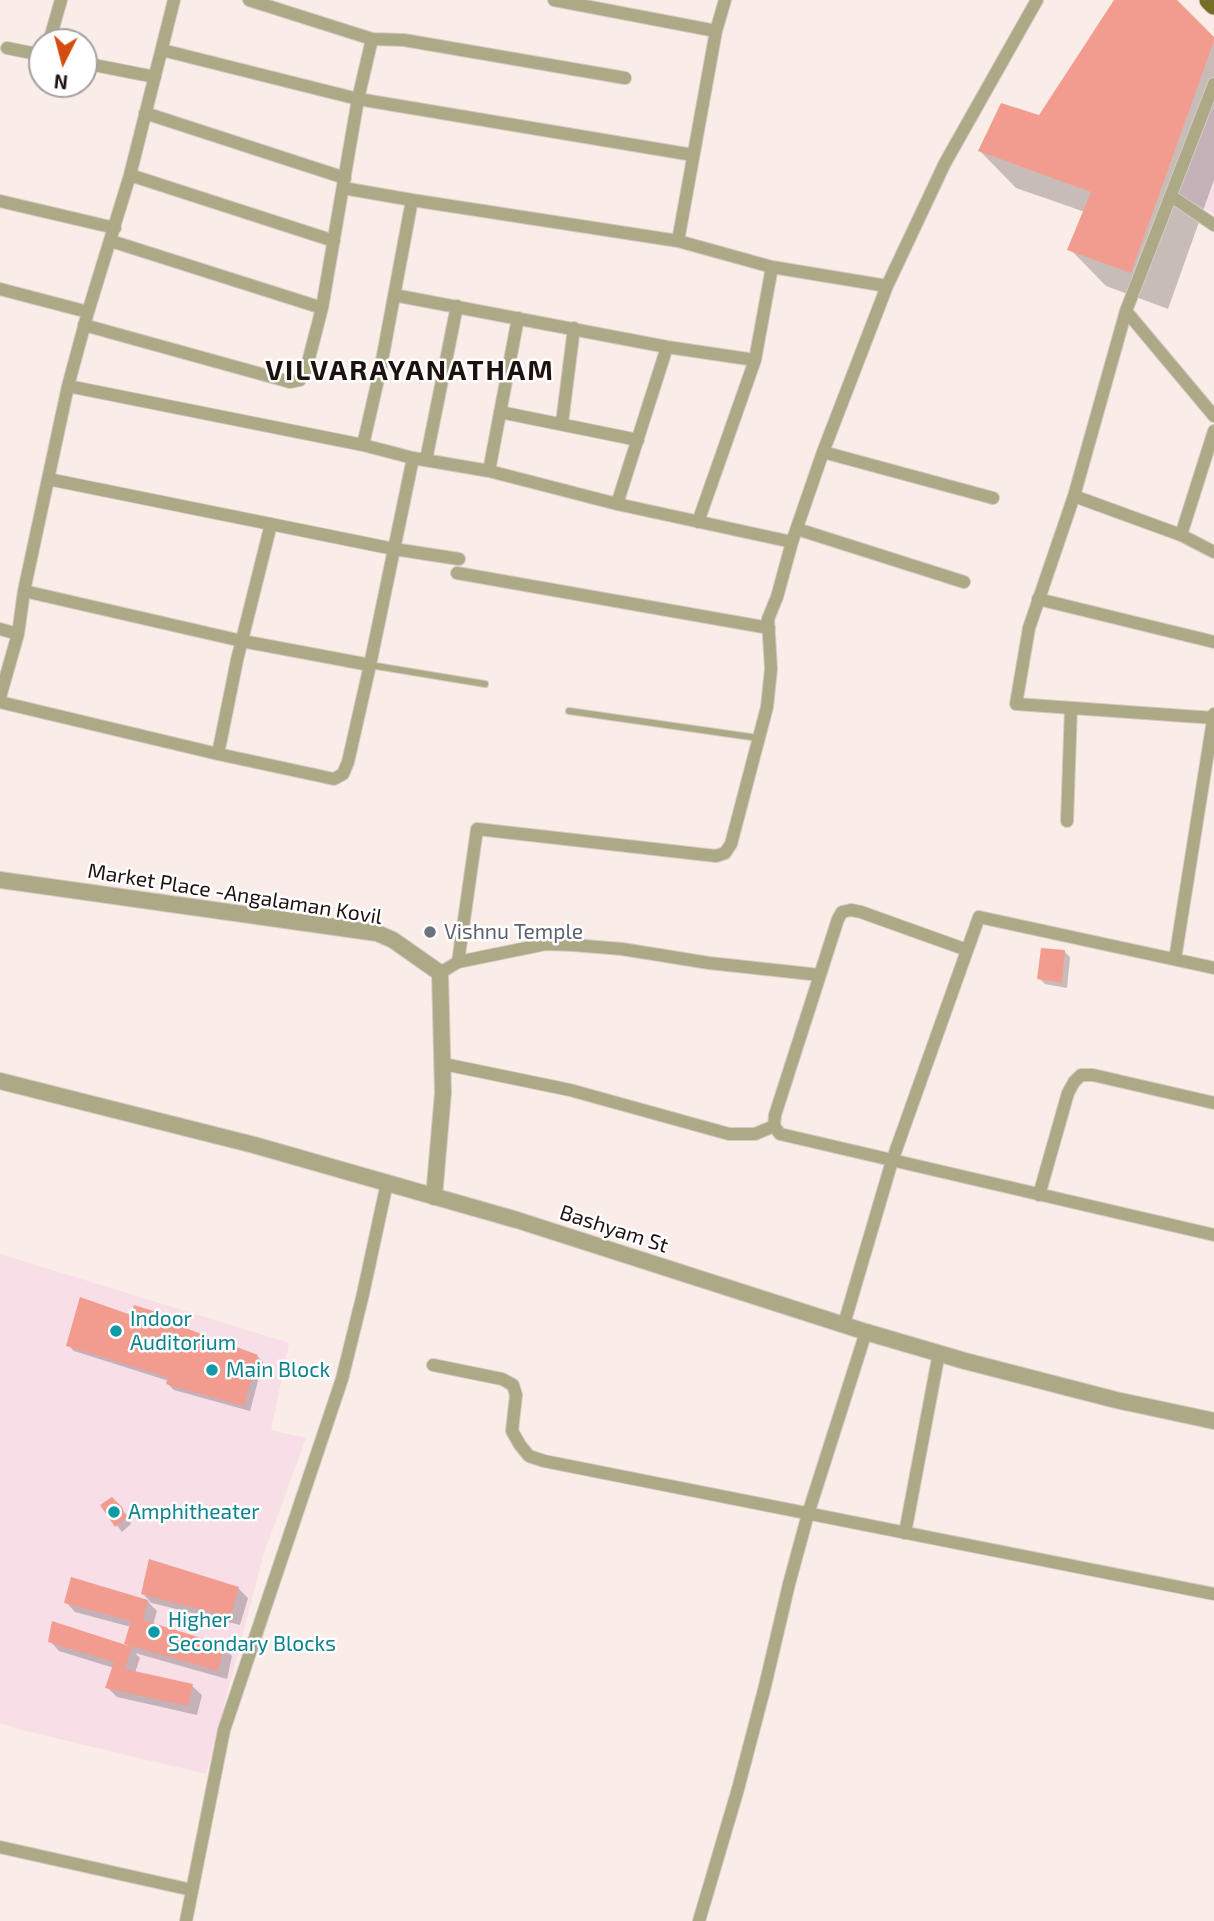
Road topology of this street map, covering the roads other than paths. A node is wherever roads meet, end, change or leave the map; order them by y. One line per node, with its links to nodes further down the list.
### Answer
1 (61, 0): 9 (street)
2 (174, 0): 13 (street)
3 (249, 0): 11 (street)
4 (554, 0): 10 (street)
5 (725, 0): 10 (street)
6 (1037, 0): 33 (street)
7 (1209, 0): 8 (main road)
8 (1214, 5)
9 (53, 28)
10 (716, 31): 21 (street)
11 (372, 39): 17 (street); 19 (street)
12 (7, 48): 14 (street)
13 (162, 50): 16 (street); 19 (street)
14 (28, 52)
15 (98, 66): 16 (street)
16 (155, 77): 20 (street)
17 (625, 78)
18 (1214, 84): 24 (street)
19 (358, 99): 21 (street); 23 (street)
20 (145, 113): 22 (street); 23 (street)
21 (693, 155): 31 (street)
22 (130, 175): 28 (street); 30 (street)
23 (344, 183): 25 (street); 30 (street)
24 (1171, 196): 27 (street); 38 (street)
25 (412, 200): 31 (street); 35 (street)
26 (0, 201): 28 (street)
27 (1214, 225)
28 (115, 228): 29 (street)
29 (111, 241): 37 (street); 40 (street)
30 (334, 241): 37 (street)
31 (678, 241): 32 (street)
32 (772, 267): 33 (street); 43 (street)
33 (887, 286): 51 (street)
34 (0, 289): 40 (street)
35 (394, 295): 36 (street); 50 (street)
36 (457, 306): 39 (street); 52 (street)
37 (322, 308): 40 (street)
38 (1126, 311): 46 (street); 55 (street)
39 (517, 318): 41 (street); 45 (street)
40 (86, 319): 44 (street)
41 (574, 328): 42 (street); 47 (street)
42 (667, 347): 43 (street); 49 (street)
43 (755, 360): 58 (street)
44 (68, 386): 50 (street); 54 (street)
45 (500, 412): 47 (street); 53 (street)
46 (1214, 416)
47 (562, 424): 49 (street)
48 (1214, 431): 61 (street)
49 (638, 440): 57 (street)
50 (363, 445): 52 (street)
51 (823, 452): 56 (street); 60 (street)
52 (419, 459): 53 (street); 63 (street)
53 (489, 471): 57 (street)
54 (48, 479): 59 (street); 68 (street)
55 (1074, 496): 61 (street); 69 (street)
56 (993, 498)
57 (617, 504): 58 (street)
58 (698, 522): 62 (street)
59 (271, 524): 63 (street); 73 (street)
60 (797, 529): 62 (street); 67 (street)
61 (1181, 535): 64 (street)
62 (792, 542): 70 (street)
63 (394, 549): 65 (street); 75 (street)
64 (1214, 552)
65 (459, 559)
66 (457, 573): 70 (street)
67 (964, 582)
68 (24, 591): 72 (street); 73 (street)
69 (1038, 599): 74 (street); 78 (street)
70 (769, 628): 81 (street)
71 (0, 629): 72 (street)
72 (18, 634): 77 (street)
73 (242, 641): 75 (street); 82 (street)
74 (1214, 642)
75 (370, 665): 76 (lane); 82 (street)
76 (485, 684)
77 (0, 700): 82 (street)
78 (1071, 708): 80 (street); 83 (street)
79 (569, 711): 81 (lane)
80 (1214, 717): 86 (street)
81 (760, 739): 87 (street)
82 (218, 754)
83 (1068, 821)
84 (0, 880): 89 (street, Market Place -Angalaman Kovil)
85 (967, 950): 86 (street); 90 (street); 95 (street)
86 (1175, 959): 88 (street)
87 (458, 962): 89 (street); 90 (street)
88 (1214, 968)
89 (440, 973): 91 (street)
90 (820, 975): 94 (street)
91 (444, 1064): 94 (street); 98 (street)
92 (0, 1081): 96 (street, Bashyam St)
93 (1214, 1103): 97 (street)
94 (774, 1126): 95 (street)
95 (892, 1161): 97 (street); 100 (street)
96 (387, 1183): 98 (street, Bashyam St); 109 (street)
97 (1039, 1195): 99 (street)
98 (433, 1197): 100 (street, Bashyam St)
99 (1214, 1236)
100 (844, 1324): 101 (street, Bashyam St)
101 (866, 1332): 102 (street, Bashyam St); 105 (street)
102 (939, 1353): 104 (street, Bashyam St); 106 (street)
103 (433, 1365): 105 (street)
104 (1214, 1421)
105 (808, 1514): 106 (street); 111 (street)
106 (905, 1533): 107 (street)
107 (1214, 1594)
108 (0, 1847): 109 (street)
109 (192, 1890): 110 (street)
110 (186, 1921)
111 (699, 1921)

